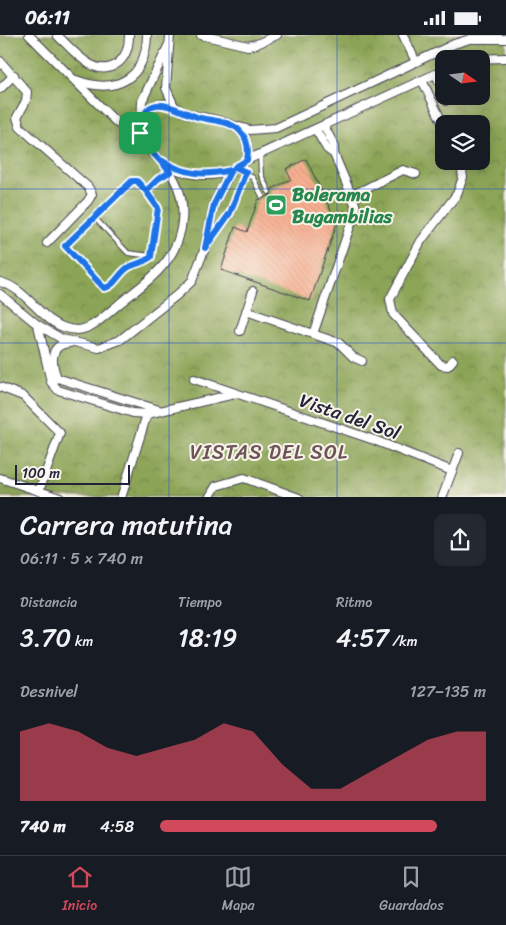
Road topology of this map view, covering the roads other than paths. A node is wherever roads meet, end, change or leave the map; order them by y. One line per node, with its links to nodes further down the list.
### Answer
1 (29, 35): 17 (street)
2 (57, 35): 3 (street)
3 (129, 35)
4 (147, 35): 17 (street)
5 (170, 35): 10 (street)
6 (202, 35): 7 (street)
7 (277, 35)
8 (402, 35): 14 (street)
9 (506, 39): 14 (street)
10 (168, 46): 20 (street); 23 (street)
11 (490, 58): 12 (street)
12 (506, 58)
13 (0, 61): 15 (street)
14 (416, 62): 22 (street)
15 (14, 75): 19 (street); 41 (street)
16 (434, 75): 18 (street)
17 (72, 79): 26 (street)
18 (422, 80): 21 (street); 24 (street)
19 (0, 89)
20 (174, 106): 22 (street); 23 (street)
21 (439, 115)
22 (234, 125): 30 (street)
23 (141, 126): 26 (street)
24 (324, 126): 25 (street); 27 (street)
25 (316, 130): 27 (street); 28 (street)
26 (144, 142): 29 (street)
27 (334, 154): 39 (street)
28 (260, 155): 30 (street); 37 (lane)
29 (161, 160): 31 (street); 33 (street)
30 (247, 160): 31 (street)
31 (233, 169): 34 (lane); 42 (street)
32 (462, 170): 52 (street)
33 (170, 172): 36 (lane); 44 (street)
34 (246, 172): 38 (lane); 42 (lane)
35 (416, 174): 39 (street)
36 (146, 191): 40 (lane); 43 (lane)
37 (269, 192)
38 (262, 195)
39 (352, 196): 50 (street)
40 (94, 217): 43 (lane); 43 (lane)
41 (47, 243)
42 (205, 248): 51 (street)
43 (151, 257)
44 (0, 283)
45 (253, 291): 47 (street)
46 (0, 294): 48 (street)
47 (246, 311): 49 (street); 50 (street)
48 (38, 325): 51 (street); 55 (street)
49 (240, 331)
50 (313, 334): 53 (street)
51 (72, 343): 55 (street)
52 (454, 360)
53 (362, 361)
54 (194, 379): 59 (street, Vista del Sol)
55 (54, 380): 56 (street); 58 (street)
56 (72, 383): 58 (street); 60 (street)
57 (0, 387): 64 (street)
58 (69, 393): 60 (street)
59 (237, 394): 60 (street); 62 (street, Vista del Sol)
60 (148, 411): 66 (street)
61 (458, 453): 62 (street)
62 (452, 471): 69 (street)
63 (0, 477): 64 (street)
64 (39, 491): 65 (street)
65 (60, 497)
66 (121, 497)
67 (209, 497): 68 (street)
68 (299, 497)
69 (442, 497)

